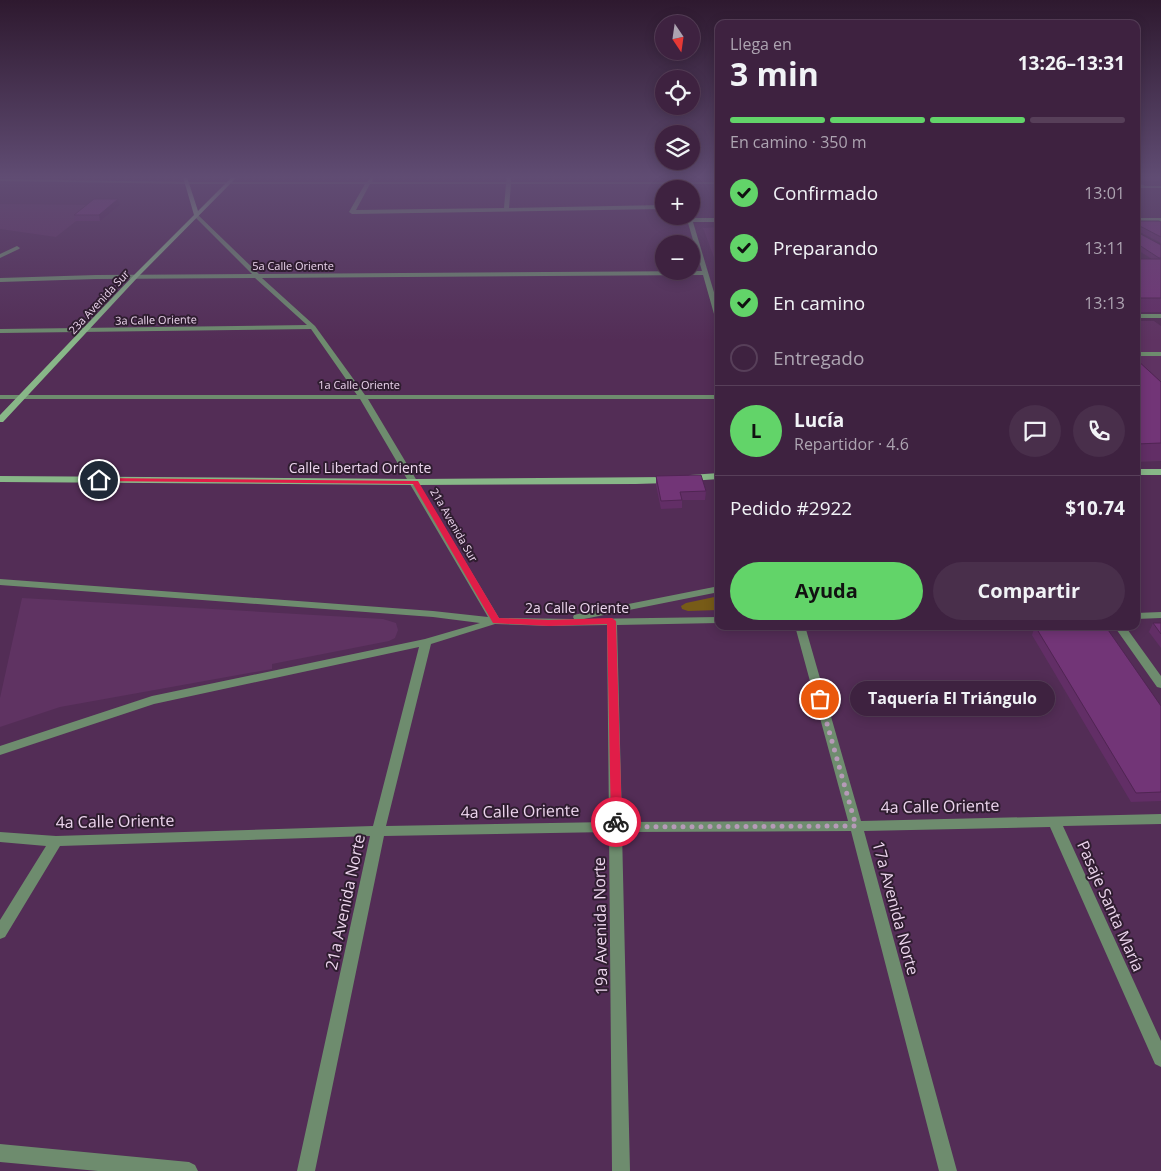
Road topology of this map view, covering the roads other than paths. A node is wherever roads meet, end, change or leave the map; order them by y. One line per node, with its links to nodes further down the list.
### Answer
1 (179, 232): 7 (main road, 23a Avenida Sur)
2 (213, 232): 8 (street, 21a Avenida Sur)
3 (694, 232): 6 (street)
4 (17, 248): 5 (street)
5 (0, 256)
6 (706, 273): 8 (street, 5a Calle Oriente); 10 (street)
7 (136, 276): 8 (street, 5a Calle Oriente); 9 (street, 5a Calle Oriente); 15 (main road, 23a Avenida Sur)
8 (257, 276): 13 (street, 21a Avenida Sur)
9 (0, 280)
10 (715, 306)
11 (1140, 316): 12 (street)
12 (1161, 316)
13 (313, 327): 15 (street, 3a Calle Oriente); 18 (street, 21a Avenida Sur)
14 (0, 331): 15 (street, 3a Calle Oriente)
15 (85, 331): 20 (main road, 23a Avenida Sur)
16 (1140, 354): 17 (street)
17 (1161, 354)
18 (362, 396): 20 (street, 1a Calle Oriente); 21 (street, 1a Calle Oriente); 27 (street, 21a Avenida Sur)
19 (0, 397): 20 (street, 1a Calle Oriente)
20 (22, 397): 22 (main road, 23a Avenida Sur)
21 (715, 397)
22 (0, 420)
23 (1140, 472): 24 (main road)
24 (1161, 472)
25 (715, 476): 27 (main road, Calle Libertad Oriente)
26 (0, 479): 27 (main road, Calle Libertad Oriente)
27 (415, 482): 33 (street, 21a Avenida Sur)
28 (0, 582): 33 (street)
29 (715, 590): 35 (street)
30 (1161, 615): 31 (street)
31 (1140, 616)
32 (715, 620): 34 (street, 2a Calle Oriente)
33 (496, 621): 35 (street, 2a Calle Oriente); 38 (street)
34 (612, 621): 35 (street, 2a Calle Oriente); 44 (street, 19a Avenida Norte)
35 (549, 623)
36 (801, 630): 43 (street, 17a Avenida Norte)
37 (1122, 630): 39 (street)
38 (426, 642): 40 (street); 45 (street, 21a Avenida Norte)
39 (1161, 684)
40 (0, 751)
41 (1161, 819): 42 (street, 4a Calle Oriente)
42 (1054, 821): 43 (street, 4a Calle Oriente); 49 (street, Pasaje Santa María)
43 (856, 826): 44 (street, 4a Calle Oriente); 54 (street, 17a Avenida Norte)
44 (616, 827): 45 (street, 4a Calle Oriente); 53 (street, 19a Avenida Norte)
45 (378, 831): 47 (street, 4a Calle Oriente); 52 (street, 21a Avenida Norte)
46 (0, 837): 47 (street, 4a Calle Oriente)
47 (56, 841): 48 (street)
48 (0, 934)
49 (1161, 1059)
50 (0, 1153): 51 (street)
51 (188, 1171)
52 (306, 1171)
53 (621, 1171)
54 (948, 1171)

